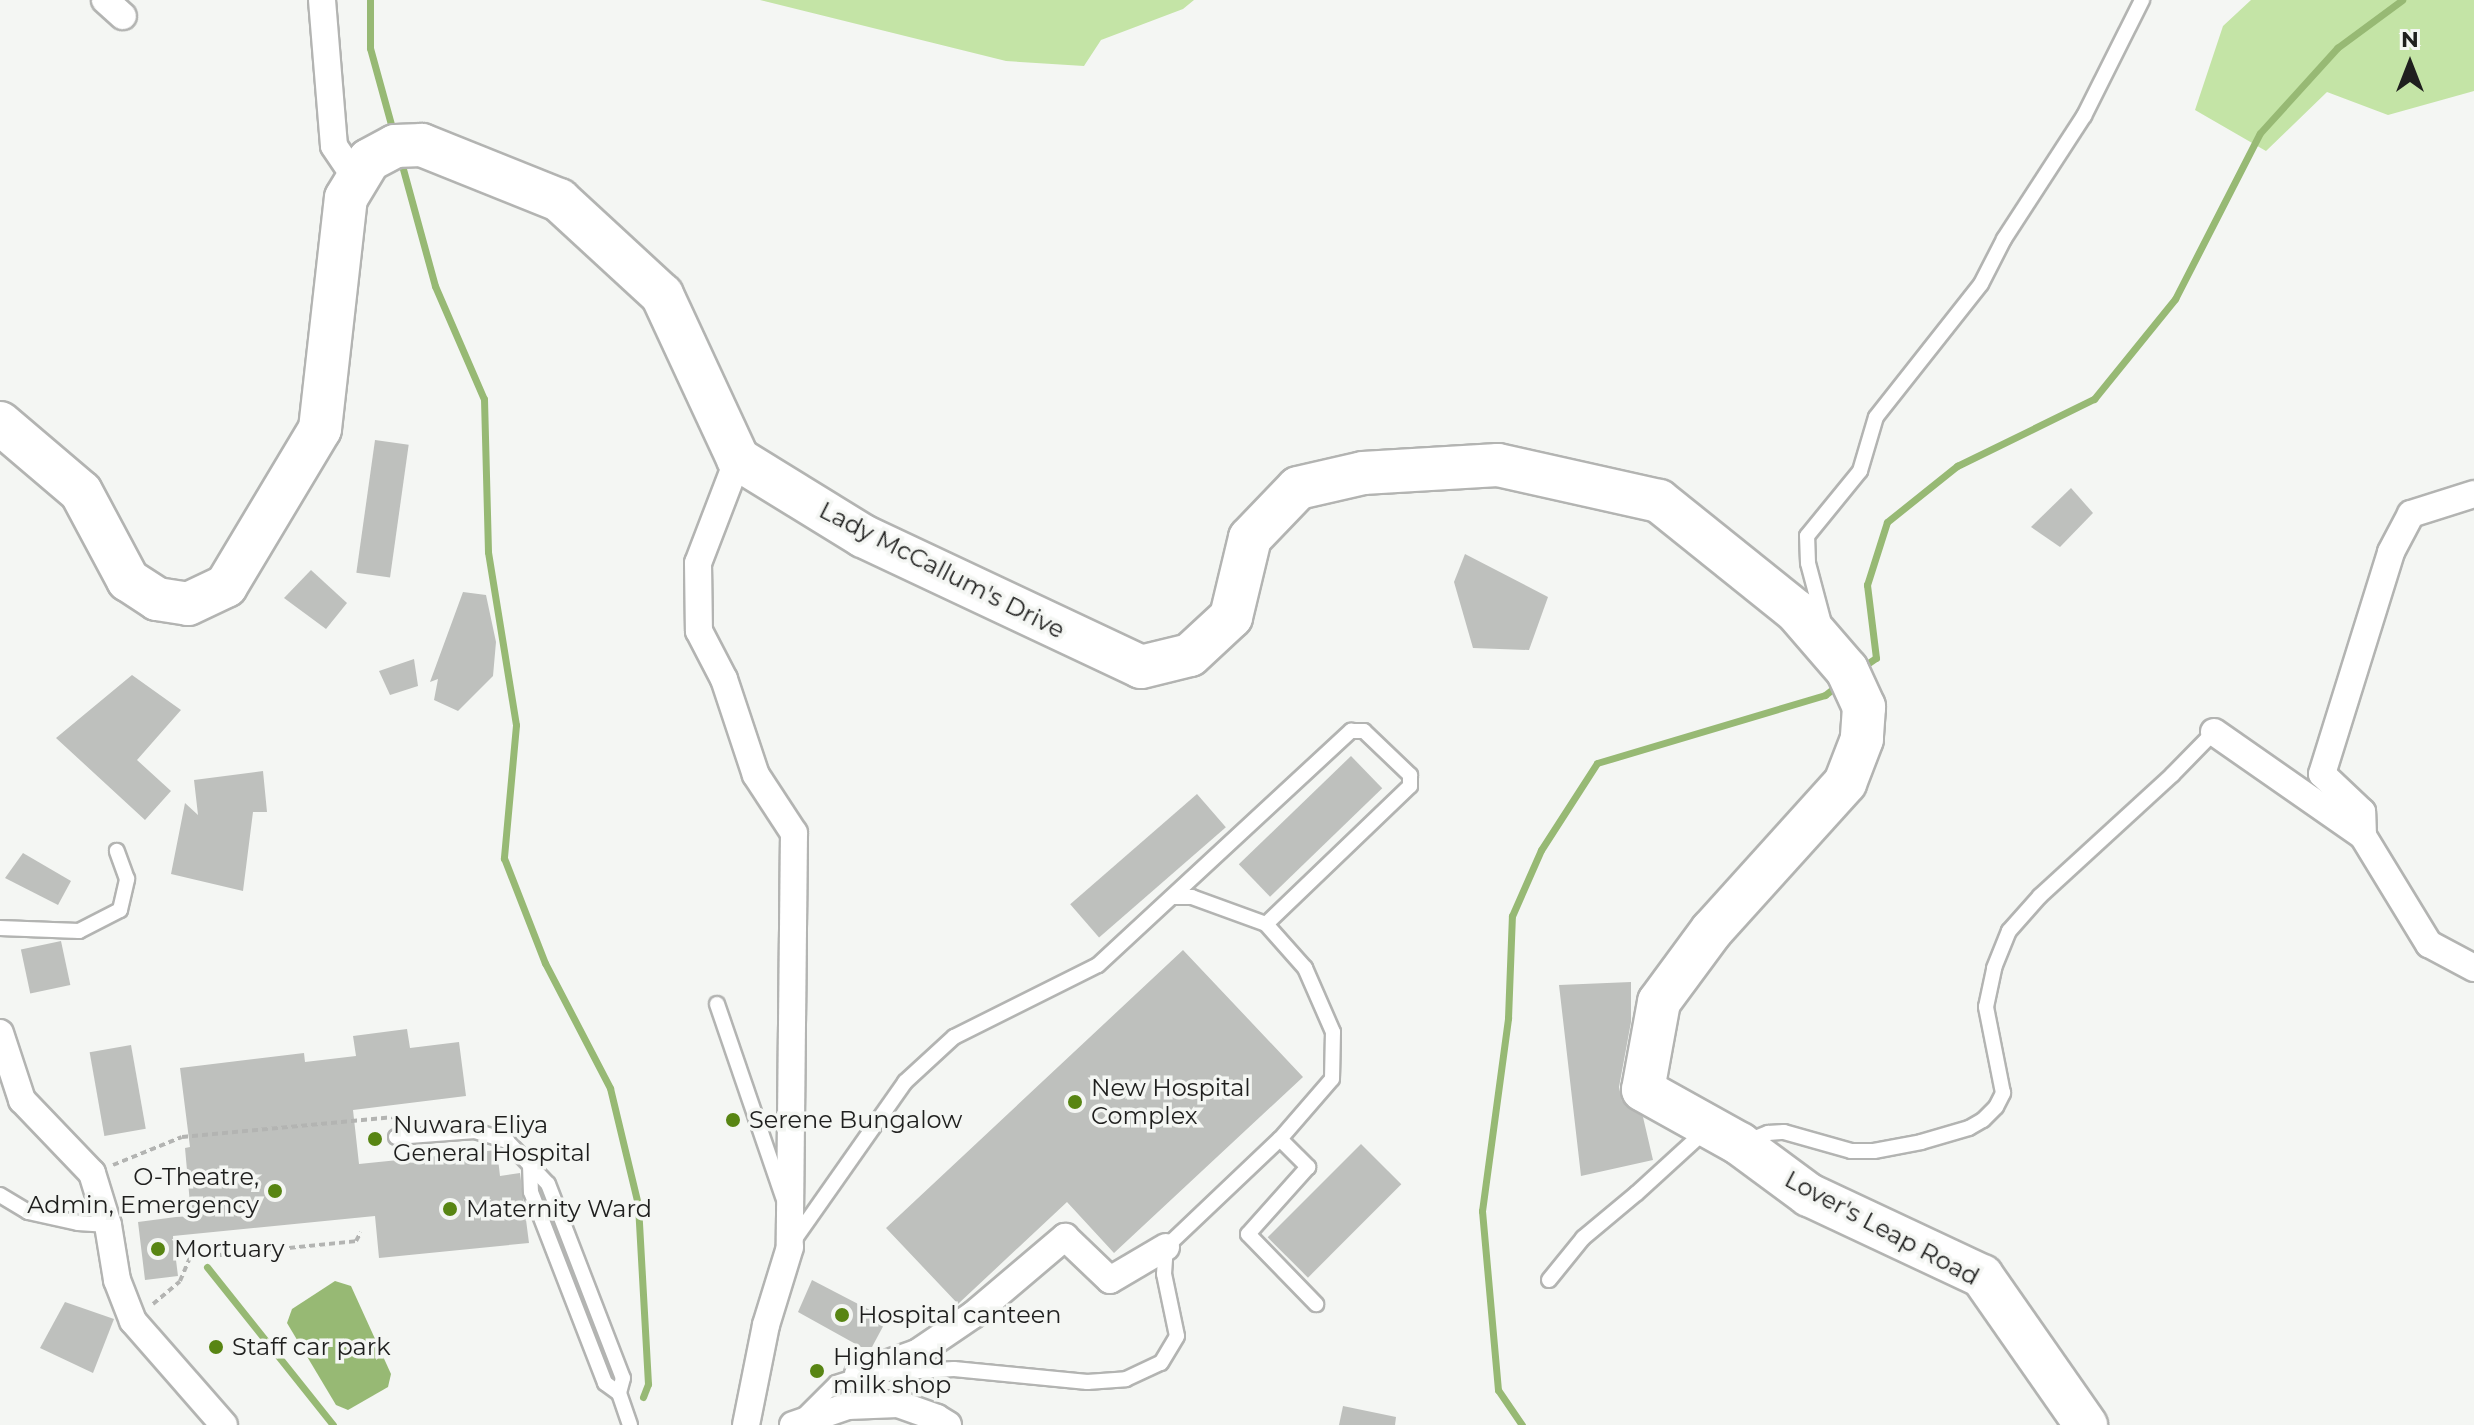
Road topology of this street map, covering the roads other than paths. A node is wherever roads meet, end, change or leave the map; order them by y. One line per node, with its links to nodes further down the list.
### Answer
1 (322, 0): 3 (street)
2 (2142, 0): 7 (lane)
3 (363, 170): 4 (main road); 5 (main road)
4 (0, 423)
5 (738, 459): 7 (main road, Lady McCallum's Drive); 21 (street)
6 (2474, 494): 9 (street)
7 (1817, 634): 17 (main road, Lover's Leap Road)
8 (2214, 732): 9 (street); 17 (lane)
9 (2363, 836): 14 (street)
10 (117, 851): 13 (lane)
11 (1174, 897): 12 (lane); 12 (lane); 23 (lane)
12 (1266, 924): 19 (lane)
13 (0, 928)
14 (2474, 968)
15 (717, 1004): 21 (lane)
16 (0, 1033): 22 (street)
17 (1724, 1136): 25 (lane); 33 (main road, Lover's Leap Road)
18 (396, 1137): 30 (lane)
19 (1280, 1139): 24 (lane); 26 (lane)
20 (0, 1195): 22 (lane)
21 (790, 1217): 23 (street)
22 (108, 1225): 29 (street)
23 (790, 1247): 31 (street)
24 (1166, 1247): 27 (street); 27 (lane)
25 (1549, 1280)
26 (1316, 1304)
27 (858, 1374): 28 (lane)
28 (794, 1424): 32 (street)
29 (224, 1425)
30 (630, 1425)
31 (746, 1425)
32 (948, 1425)
33 (2086, 1425)

